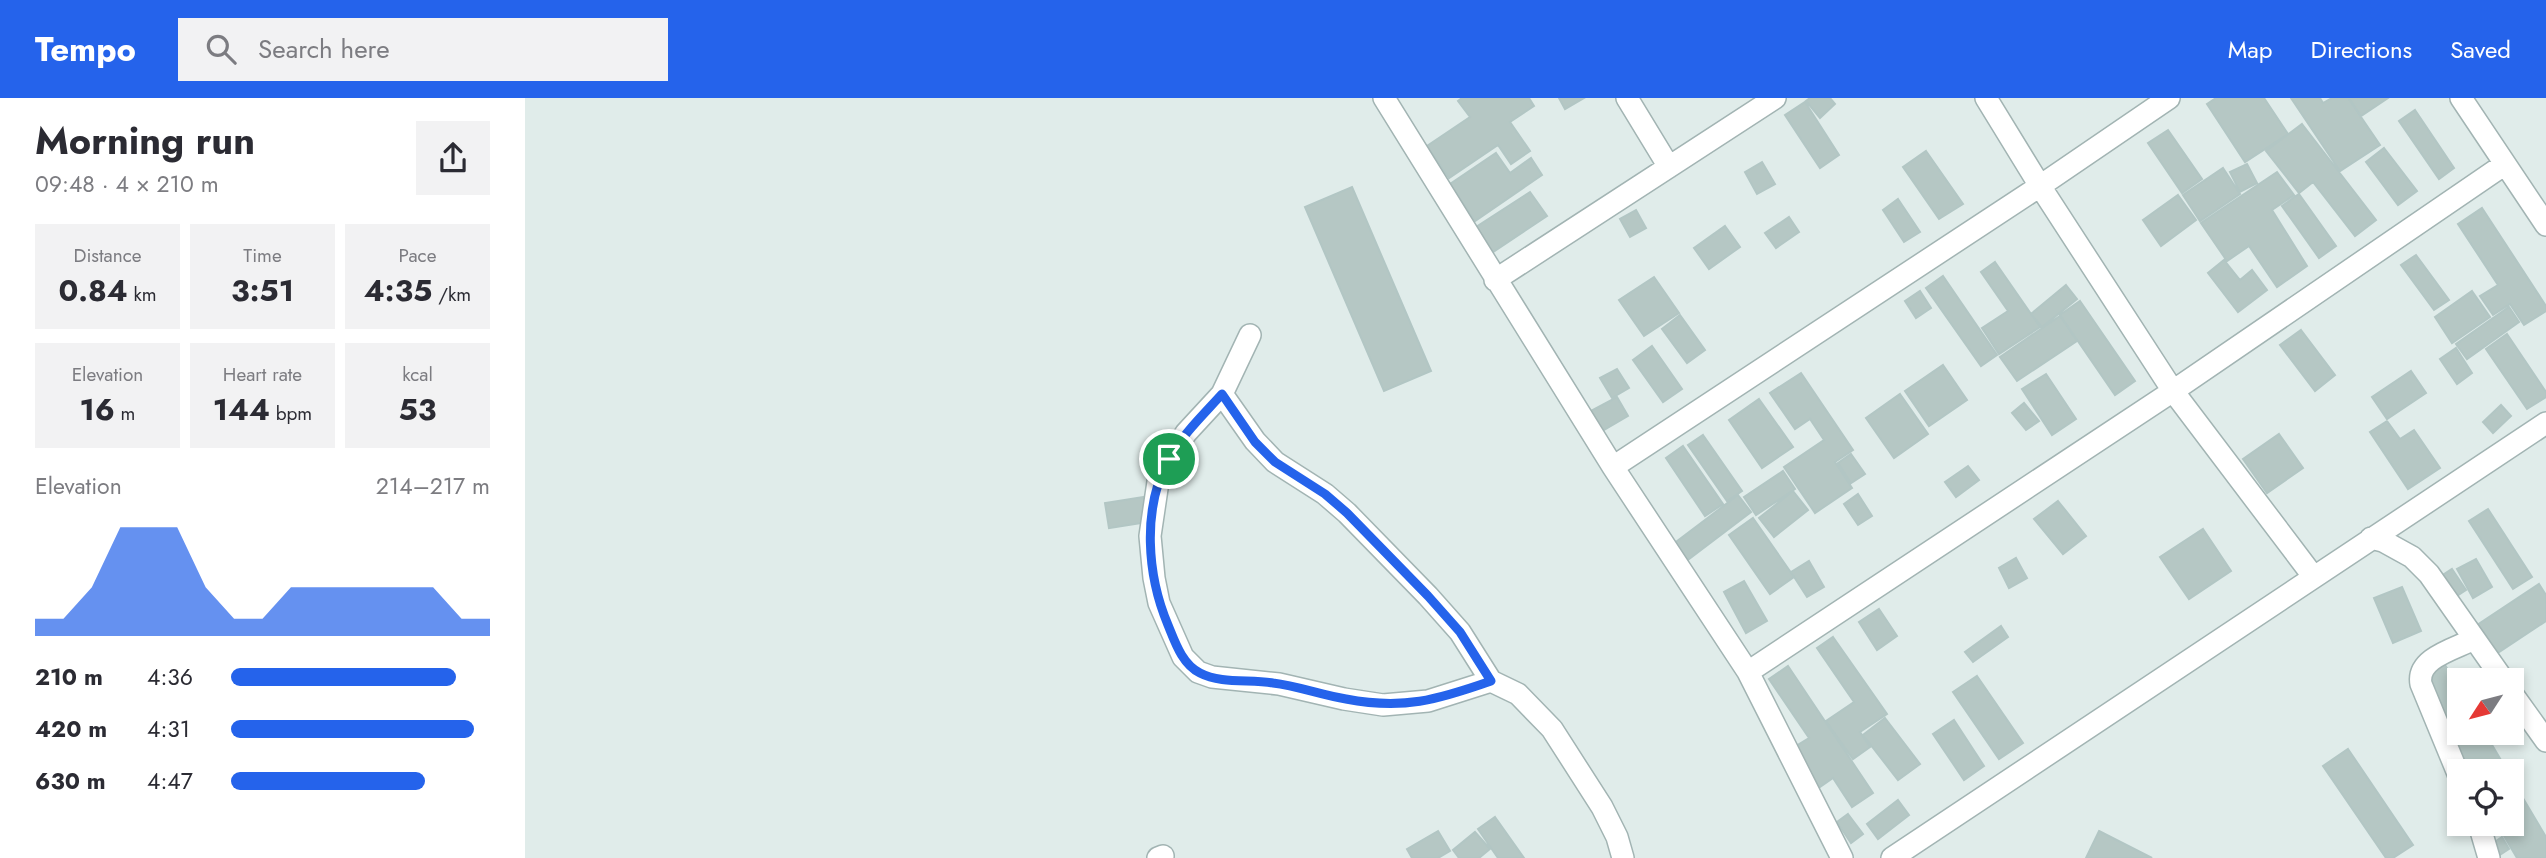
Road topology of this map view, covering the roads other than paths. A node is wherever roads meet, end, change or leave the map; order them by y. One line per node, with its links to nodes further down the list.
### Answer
1 (1384, 98): 11 (street)
2 (1627, 98): 8 (street)
3 (1776, 98): 8 (street)
4 (1986, 98): 9 (street)
5 (2169, 98): 9 (street)
6 (2462, 98): 7 (street)
7 (2505, 164): 10 (street); 13 (street)
8 (1669, 167): 11 (street)
9 (2040, 186): 13 (street); 16 (street)
10 (2546, 225)
11 (1495, 280): 16 (street)
12 (1250, 335): 14 (street)
13 (2173, 391): 18 (street); 21 (street)
14 (1222, 394): 22 (street); 22 (street)
15 (2546, 423): 17 (street)
16 (1613, 467): 21 (street)
17 (2371, 538): 18 (street); 19 (street)
18 (2313, 576): 29 (street)
19 (2474, 639): 20 (street); 25 (street)
20 (2495, 668)
21 (1748, 672): 28 (street)
22 (1491, 681): 27 (street)
23 (2524, 710): 24 (street)
24 (2546, 741)
25 (2452, 759)
26 (2483, 836): 30 (street)
27 (1623, 858)
28 (1842, 858)
29 (1892, 858)
30 (2489, 858)

